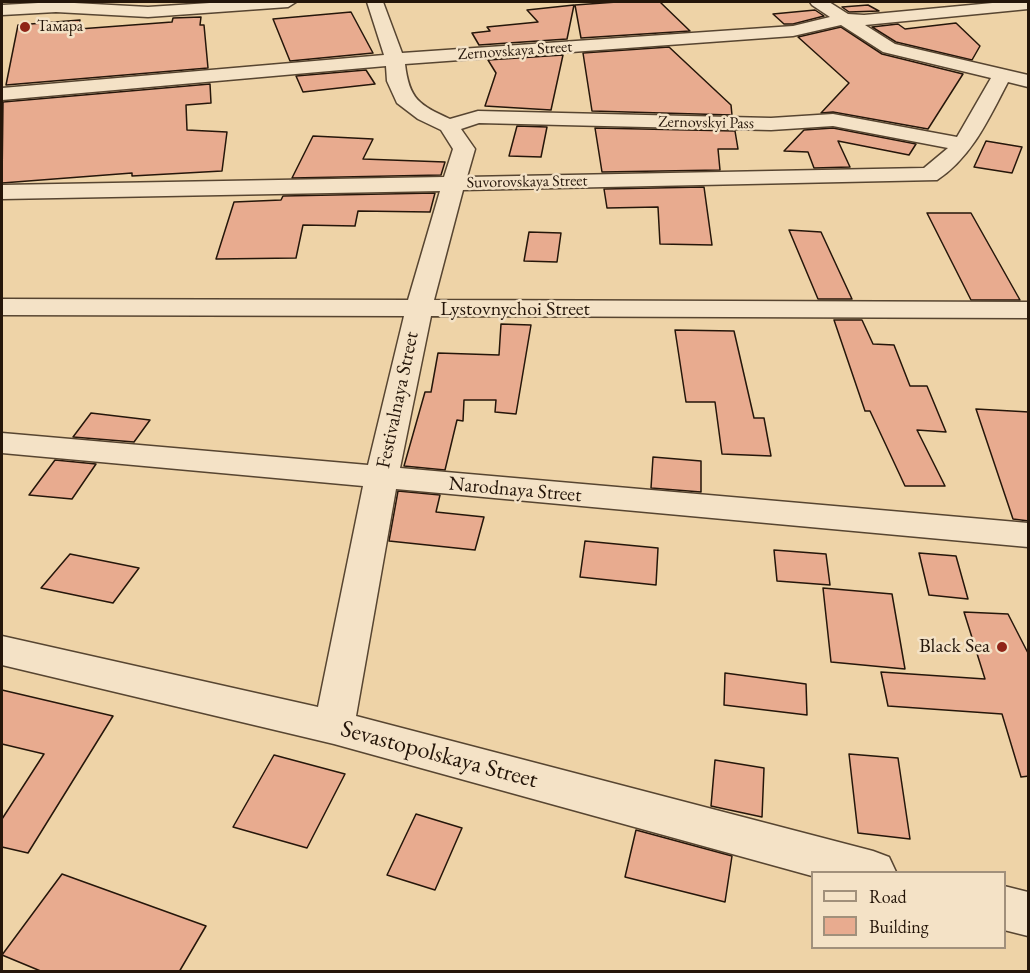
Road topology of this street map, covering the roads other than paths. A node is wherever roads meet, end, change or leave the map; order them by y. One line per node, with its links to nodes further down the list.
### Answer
1 (288, 2): 5 (street)
2 (375, 2): 7 (street)
3 (818, 2): 6 (street)
4 (1029, 4): 6 (street, Zernovskaya Street)
5 (2, 10)
6 (844, 19): 7 (street, Zernovskaya Street); 8 (street)
7 (395, 60): 10 (street, Zernovskaya Street); 11 (street)
8 (1002, 76): 9 (street); 12 (street, Suvorovskaya Street)
9 (1029, 81)
10 (2, 94)
11 (449, 126): 12 (street, Zernovskyi Pass); 13 (street, Festivalnaya Street)
12 (962, 144): 13 (street, Suvorovskaya Street)
13 (453, 183): 14 (street, Suvorovskaya Street); 16 (street, Festivalnaya Street)
14 (2, 192)
15 (2, 307): 16 (street, Lystovnychoi Street)
16 (418, 310): 17 (street, Lystovnychoi Street); 19 (street, Festivalnaya Street)
17 (1029, 310)
18 (2, 442): 19 (street, Narodnaya Street)
19 (381, 478): 20 (street, Narodnaya Street); 22 (street, Festivalnaya Street)
20 (1029, 535)
21 (2, 651): 22 (street, Sevastopolskaya Street)
22 (334, 727): 23 (street, Sevastopolskaya Street)
23 (866, 871)
24 (1006, 908): 25 (street)
25 (1029, 915)

